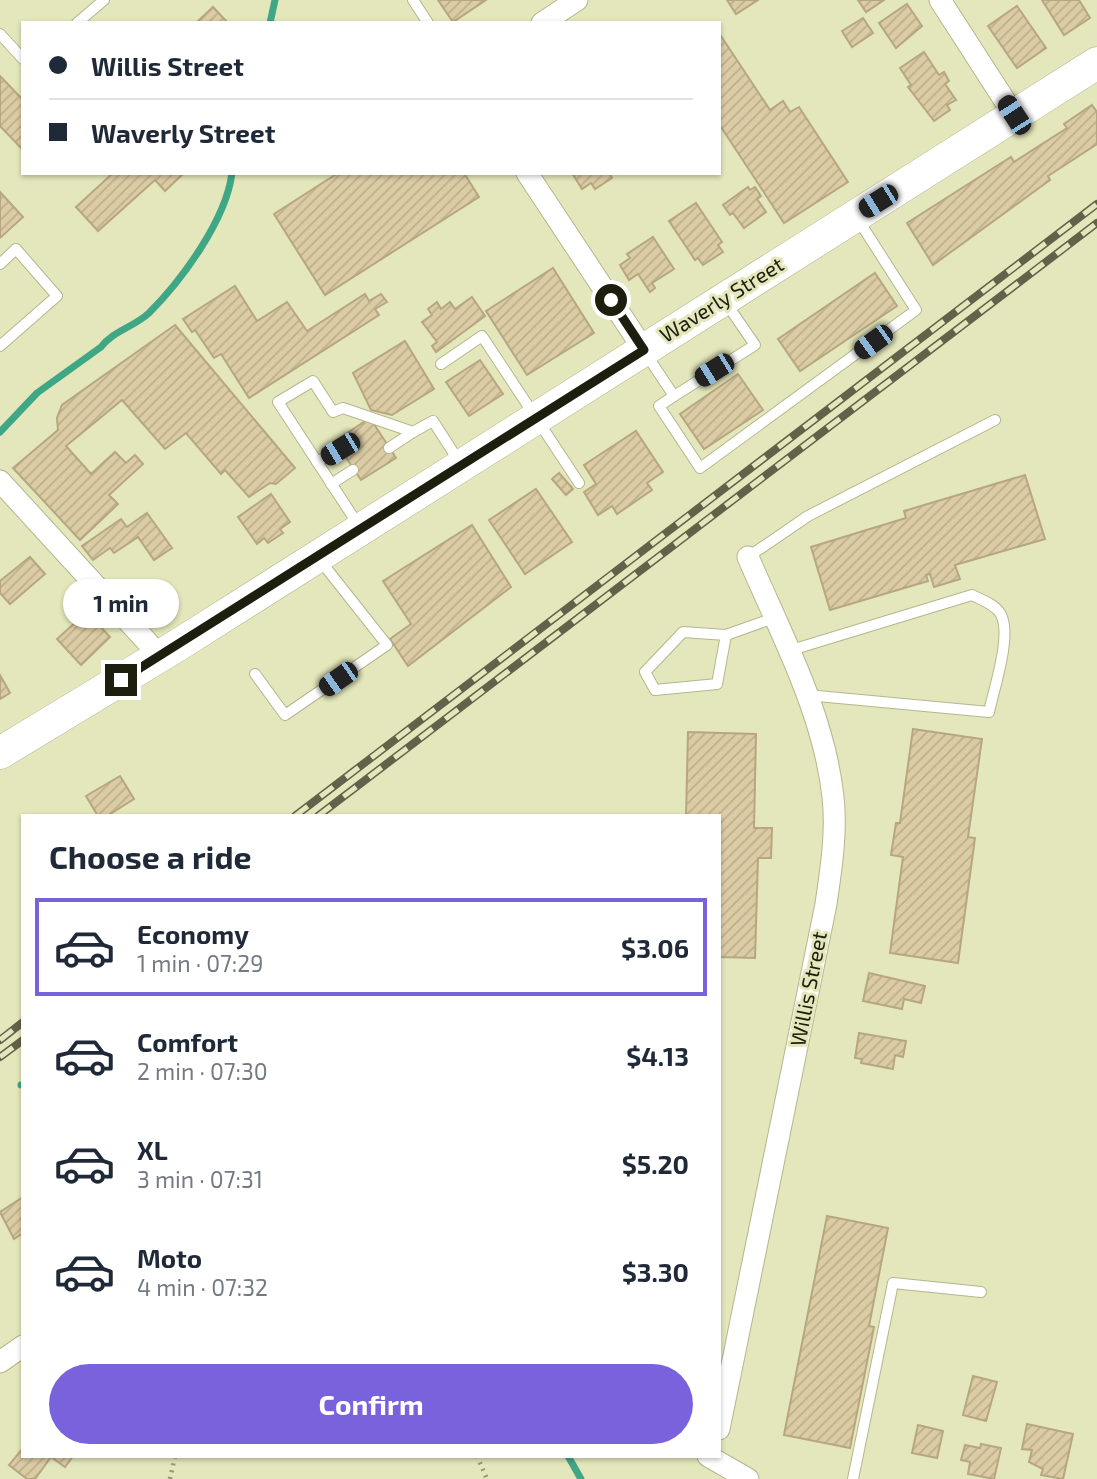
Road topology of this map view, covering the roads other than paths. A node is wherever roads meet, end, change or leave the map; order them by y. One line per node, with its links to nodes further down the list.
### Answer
1 (104, 0): 5 (lane)
2 (413, 0): 6 (lane)
3 (577, 0): 7 (street)
4 (940, 0): 11 (street)
5 (79, 21)
6 (427, 21)
7 (545, 21)
8 (0, 34): 9 (lane)
9 (21, 57)
10 (1097, 63): 11 (main road, Waverly Street)
11 (1014, 115): 13 (main road, Waverly Street)
12 (528, 175): 17 (street)
13 (855, 216): 15 (main road, Waverly Street); 19 (lane)
14 (0, 264): 16 (lane)
15 (723, 299): 17 (main road, Waverly Street); 19 (lane)
16 (0, 346)
17 (644, 350): 19 (lane); 20 (main road, Waverly Street)
18 (441, 364): 20 (lane)
19 (674, 396)
20 (536, 418): 26 (main road, Waverly Street); 29 (lane)
21 (995, 420): 33 (lane)
22 (413, 432): 23 (lane); 25 (lane); 26 (lane)
23 (389, 448)
24 (340, 449): 25 (lane)
25 (317, 462): 30 (lane)
26 (461, 466): 31 (main road, Waverly Street)
27 (354, 470): 30 (lane)
28 (0, 481): 37 (street)
29 (579, 483)
30 (331, 484): 31 (lane)
31 (360, 529): 32 (main road, Waverly Street)
32 (317, 557): 37 (main road, Waverly Street); 38 (lane)
33 (748, 557): 34 (street, Willis Street)
34 (774, 618): 35 (lane); 36 (street, Willis Street)
35 (726, 635): 35 (lane)
36 (788, 651): 39 (street, Willis Street); 39 (lane)
37 (160, 656): 40 (main road, Waverly Street)
38 (255, 674)
39 (807, 695): 44 (street, Willis Street)
40 (0, 753)
41 (981, 1292): 47 (lane)
42 (21, 1347): 43 (street)
43 (0, 1362)
44 (721, 1419)
45 (711, 1458): 46 (street)
46 (748, 1479)
47 (853, 1479)

